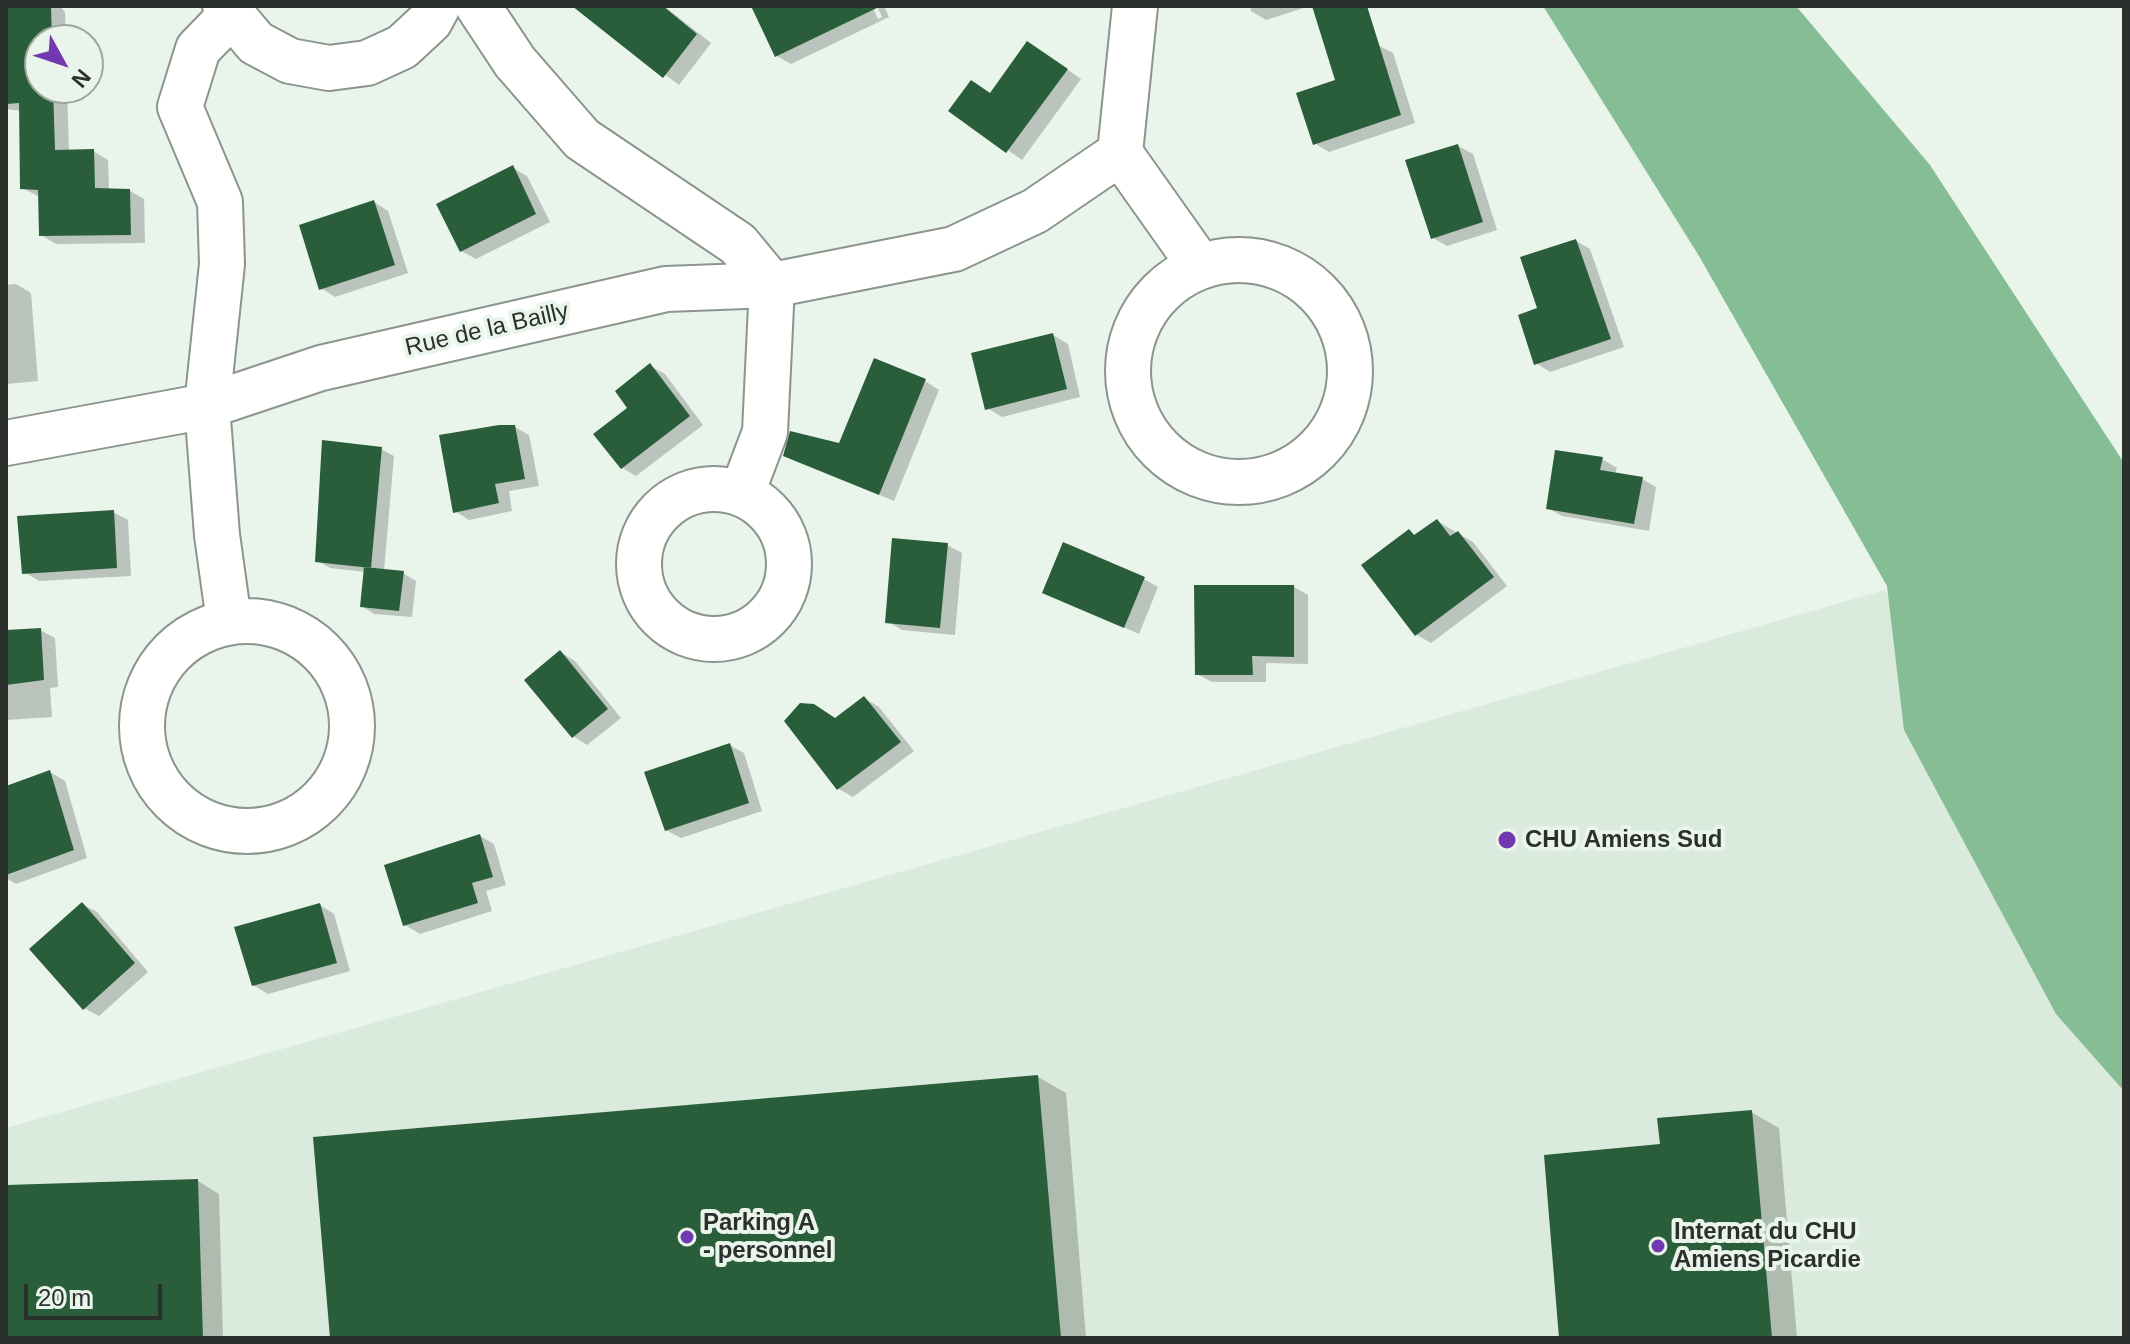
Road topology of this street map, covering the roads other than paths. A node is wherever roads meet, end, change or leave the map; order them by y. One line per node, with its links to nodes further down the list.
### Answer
1 (438, 6): 4 (street)
2 (478, 6): 7 (street)
3 (1135, 6): 5 (street)
4 (227, 11): 8 (street)
5 (1120, 153): 6 (street); 7 (street, Rue de la Bailly)
6 (1200, 266): 6 (street)
7 (772, 285): 8 (street, Rue de la Bailly); 10 (street)
8 (207, 406): 9 (street, Rue de la Bailly); 11 (street)
9 (6, 443)
10 (742, 493)
11 (229, 621): 11 (street)

